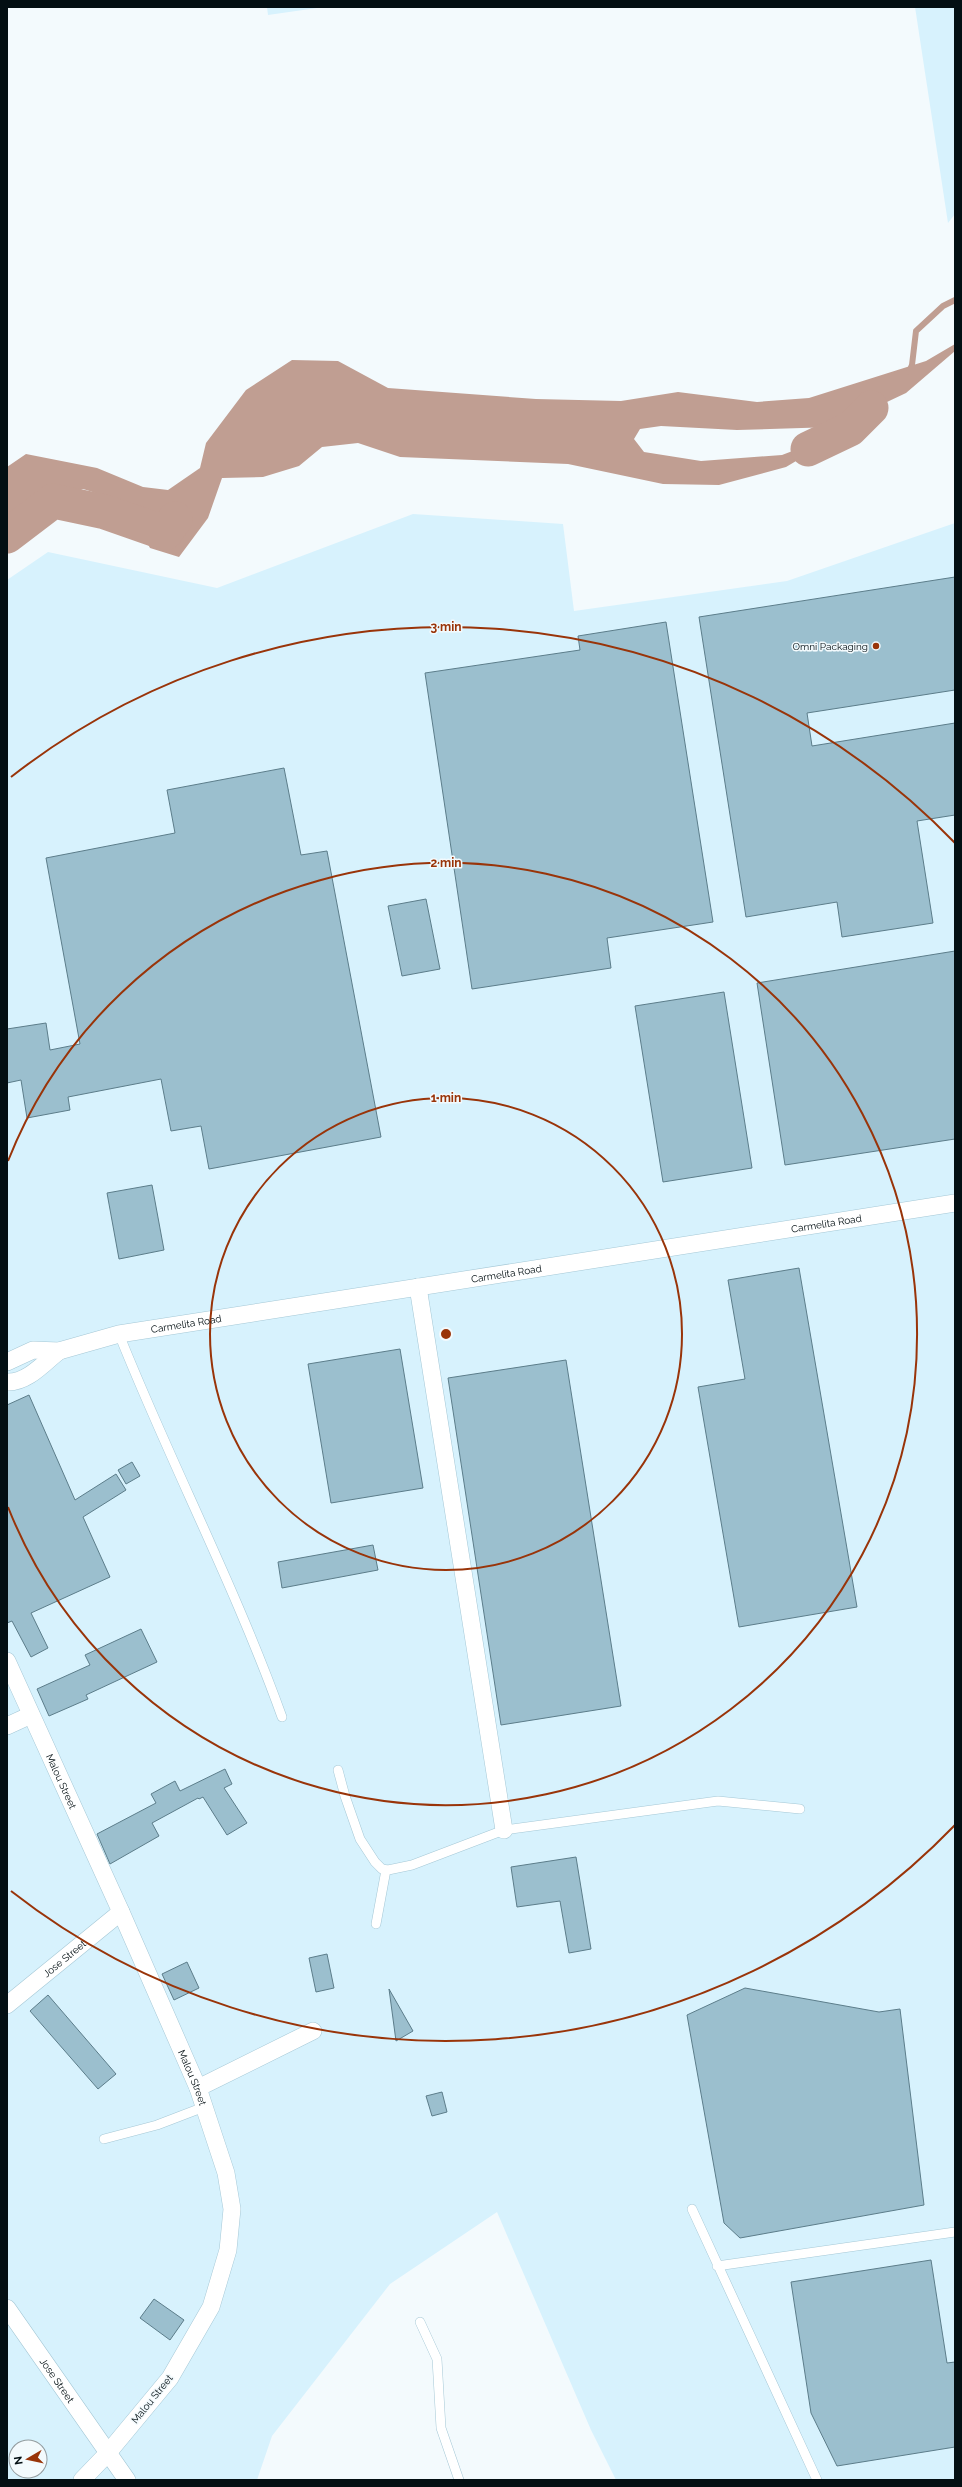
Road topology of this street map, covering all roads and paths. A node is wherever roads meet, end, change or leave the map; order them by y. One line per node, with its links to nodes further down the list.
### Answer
1 (955, 1203): 2 (street, Carmelita Road)
2 (418, 1287): 3 (street, Carmelita Road); 13 (street)
3 (119, 1334): 4 (street, Carmelita Road); 9 (lane)
4 (59, 1351): 5 (street, Carmelita Road); 6 (street, Carmelita Road)
5 (7, 1362)
6 (7, 1382)
7 (7, 1661): 8 (street, Malou Street)
8 (32, 1715): 10 (street); 15 (street, Malou Street)
9 (282, 1717)
10 (7, 1726)
11 (338, 1770): 14 (lane)
12 (800, 1808): 13 (lane)
13 (504, 1830): 14 (lane)
14 (386, 1870): 16 (lane)
15 (121, 1912): 17 (street, Jose Street); 19 (street, Malou Street)
16 (376, 1924)
17 (7, 2004)
18 (313, 2031): 19 (street)
19 (198, 2088): 20 (street, Malou Street)
20 (204, 2107): 21 (lane); 27 (street, Malou Street)
21 (104, 2138)
22 (692, 2210): 24 (lane)
23 (955, 2232): 24 (lane)
24 (717, 2266): 31 (lane)
25 (7, 2308): 27 (street, Jose Street)
26 (420, 2322): 30 (lane)
27 (107, 2454): 28 (street, Malou Street); 29 (street, Jose Street)
28 (82, 2480)
29 (127, 2480)
30 (459, 2480)
31 (817, 2480)

